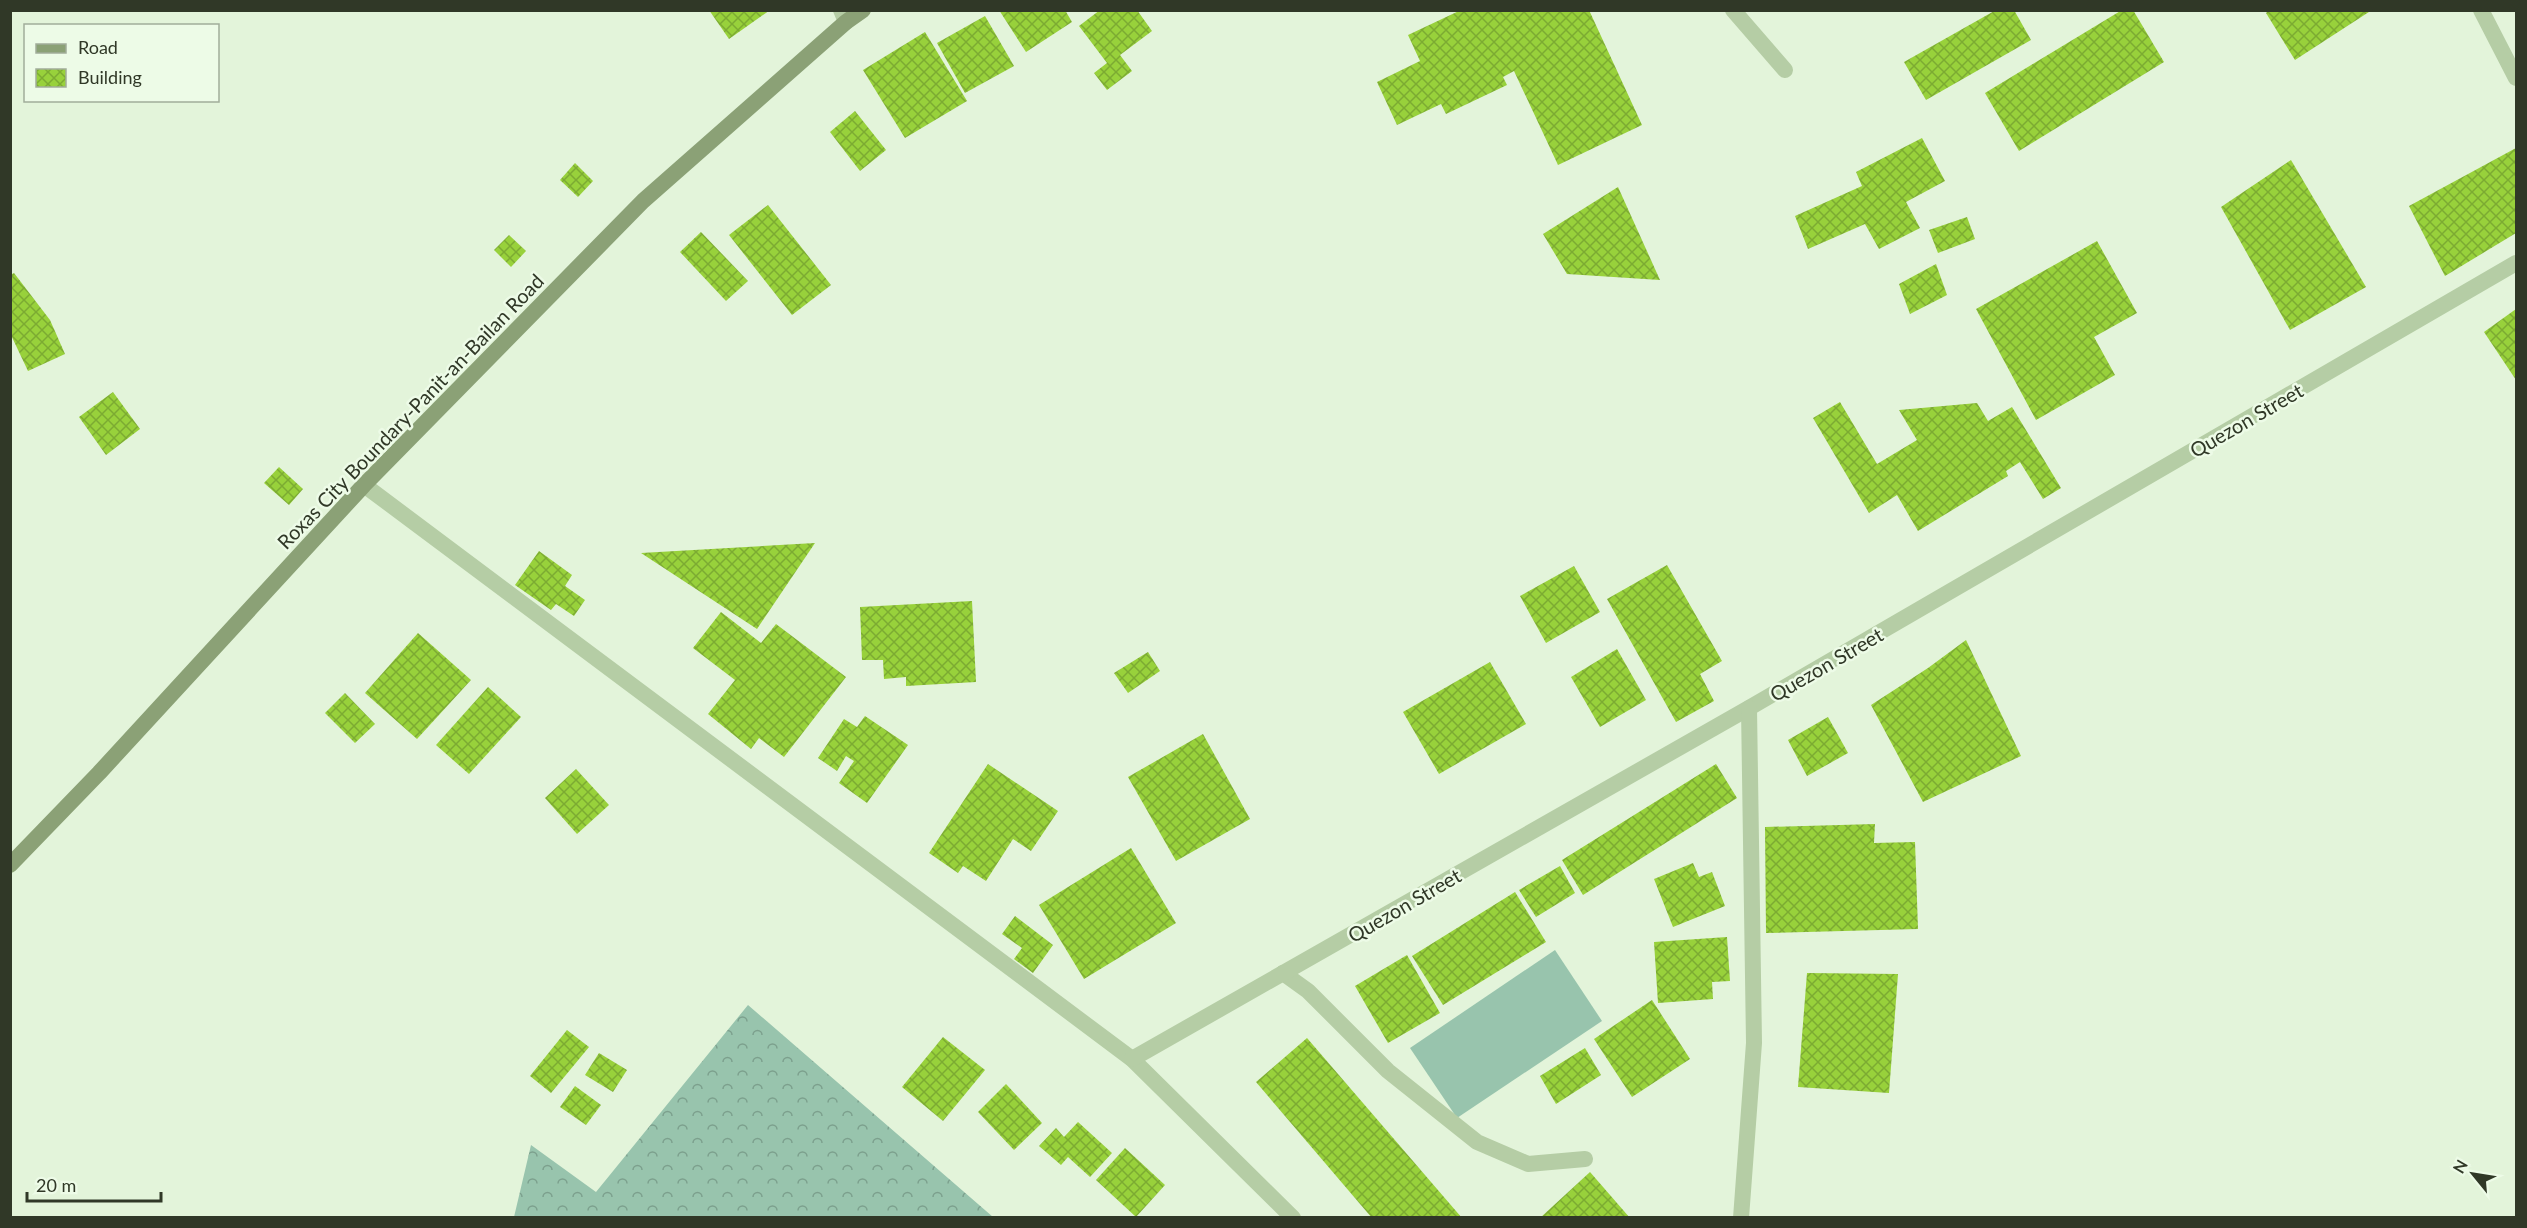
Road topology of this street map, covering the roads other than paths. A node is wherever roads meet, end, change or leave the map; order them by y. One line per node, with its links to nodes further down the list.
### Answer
1 (863, 10): 4 (main road, Roxas City Boundary-Panit-an-Bailan Road)
2 (1733, 10): 5 (street)
3 (2481, 10): 6 (street)
4 (843, 16): 8 (main road, Roxas City Boundary-Panit-an-Bailan Road)
5 (1785, 70)
6 (2517, 78)
7 (2517, 263): 9 (street, Quezon Street)
8 (364, 485): 10 (main road, Roxas City Boundary-Panit-an-Bailan Road); 12 (street)
9 (1749, 708): 11 (street, Quezon Street); 15 (street)
10 (10, 865)
11 (1283, 973): 12 (street, Quezon Street); 13 (street)
12 (1132, 1059): 14 (street)
13 (1585, 1159)
14 (1293, 1218)
15 (1741, 1218)

